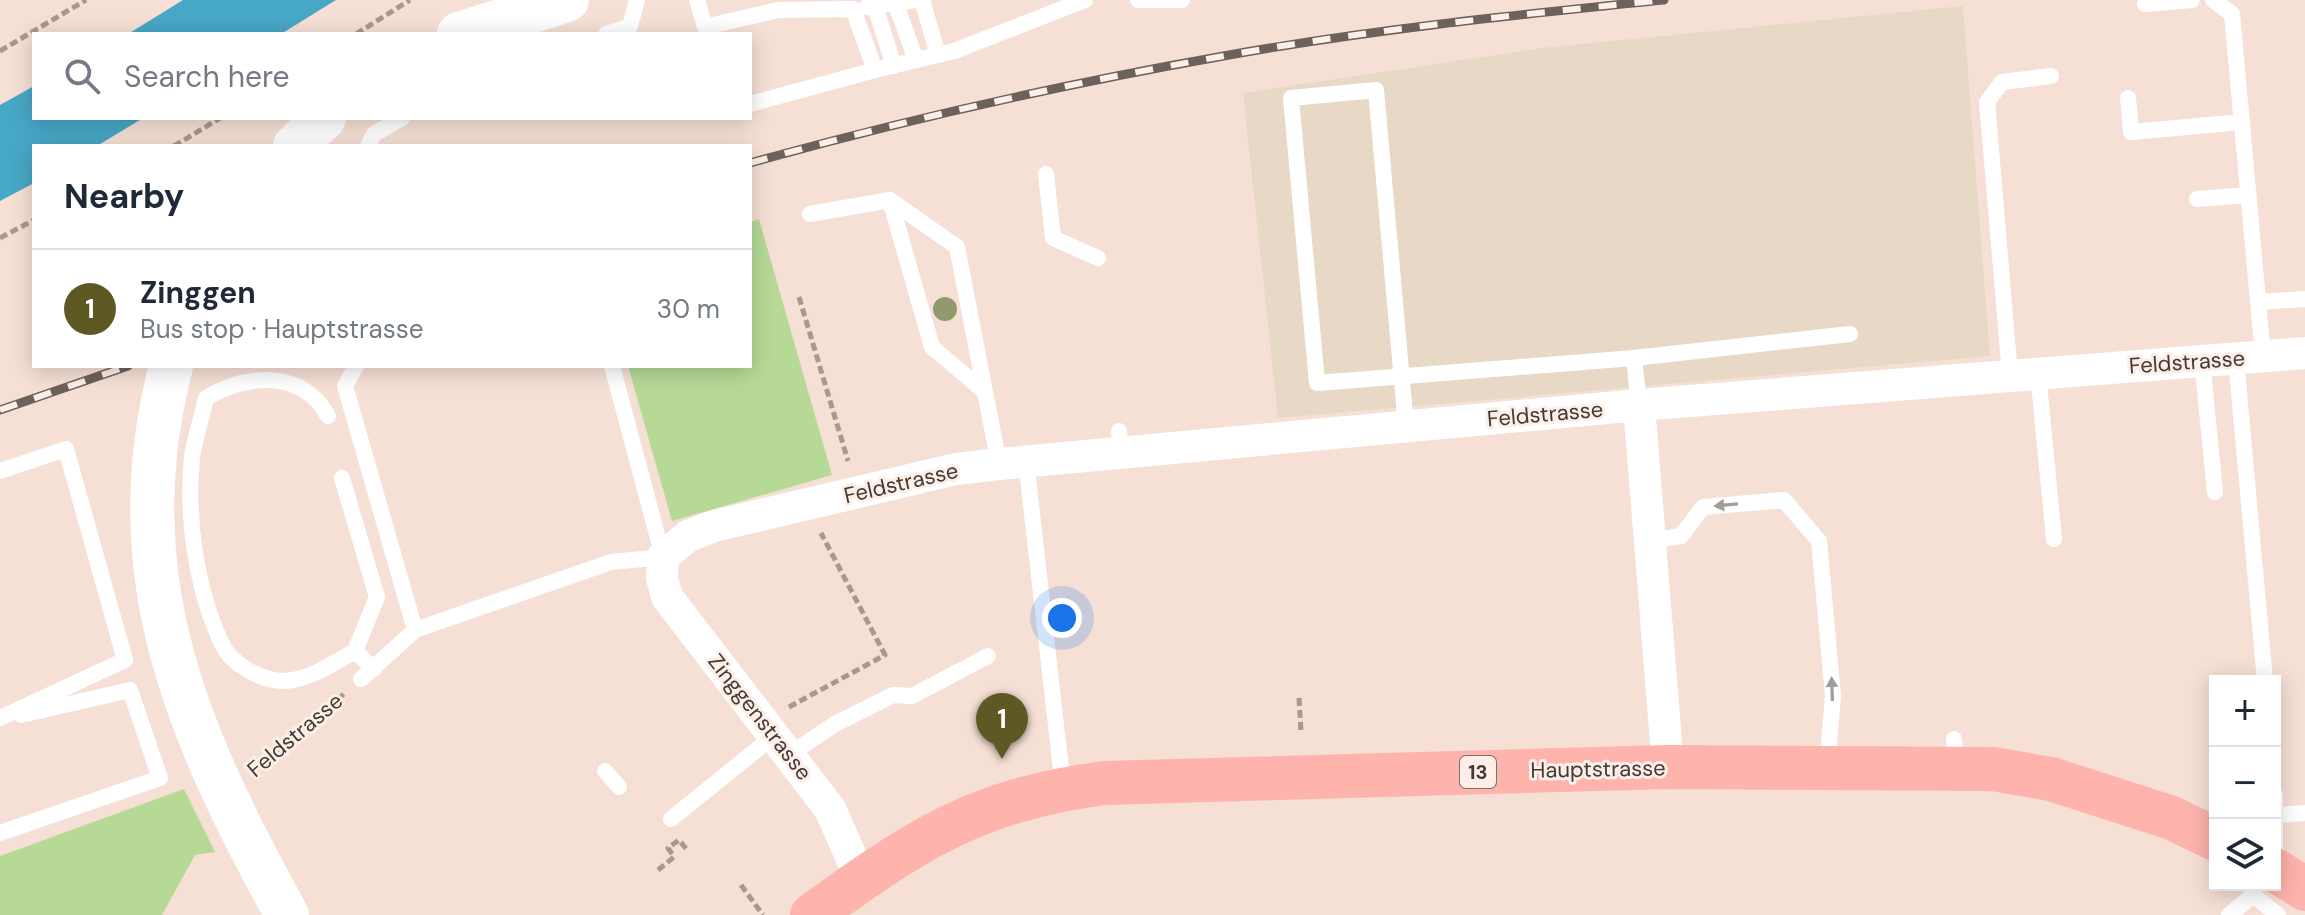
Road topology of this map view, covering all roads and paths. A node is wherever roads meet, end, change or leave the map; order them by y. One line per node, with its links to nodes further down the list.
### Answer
1 (86, 0): 18 (path)
2 (410, 0): 20 (path)
3 (567, 0): 21 (street)
4 (637, 0): 22 (lane)
5 (697, 0): 17 (lane)
6 (915, 0): 13 (lane)
7 (922, 0): 24 (lane)
8 (1085, 0): 24 (lane)
9 (1138, 0): 10 (lane)
10 (1182, 0)
11 (2192, 0): 14 (lane)
12 (2213, 0): 34 (lane)
13 (895, 2): 15 (lane); 25 (lane)
14 (2145, 4)
15 (875, 6): 16 (lane); 26 (lane)
16 (853, 9): 17 (lane); 27 (lane)
17 (706, 30)
18 (32, 32)
19 (32, 32): 23 (path)
20 (359, 32)
21 (465, 32)
22 (612, 32)
23 (0, 51)
24 (938, 55): 25 (lane)
25 (916, 60): 26 (lane)
26 (894, 66): 27 (lane)
27 (875, 70): 30 (lane)
28 (2051, 76): 57 (lane)
29 (2128, 98): 34 (lane)
30 (752, 103)
31 (217, 120): 35 (path)
32 (322, 120): 36 (street)
33 (398, 120): 37 (lane)
34 (2242, 122): 39 (lane)
35 (177, 144)
36 (297, 144)
37 (369, 144)
38 (1046, 174): 45 (lane)
39 (2248, 195): 40 (lane); 48 (lane)
40 (2197, 199)
41 (890, 200): 42 (lane); 59 (lane); 59 (lane)
42 (810, 214)
43 (32, 221): 44 (path)
44 (0, 238)
45 (1098, 258)
46 (799, 297): 66 (path)
47 (2305, 299): 48 (lane)
48 (2258, 302): 52 (lane)
49 (1850, 334): 51 (lane)
50 (2305, 353): 52 (street, Feldstrasse)
51 (1634, 358): 58 (lane); 60 (lane)
52 (2250, 358): 53 (street, Feldstrasse); 76 (lane)
53 (2202, 360): 57 (street, Feldstrasse); 67 (lane)
54 (170, 368): 98 (street)
55 (355, 368): 72 (lane)
56 (613, 368): 71 (lane)
57 (2024, 374): 60 (street, Feldstrasse); 69 (lane)
58 (1401, 375): 58 (lane); 62 (lane)
59 (985, 392): 63 (lane)
60 (1639, 405): 62 (street, Feldstrasse); 70 (street)
61 (328, 416): 73 (lane)
62 (1406, 426): 63 (street, Feldstrasse)
63 (1013, 463): 66 (street, Feldstrasse); 86 (lane)
64 (0, 471): 78 (lane)
65 (342, 478): 73 (lane)
66 (857, 492): 68 (street, Feldstrasse)
67 (2215, 492)
68 (806, 504): 71 (street, Feldstrasse); 80 (path)
69 (2054, 539)
70 (1649, 541): 81 (lane, one-way to 70); 82 (street)
71 (663, 557): 72 (lane); 80 (street, Zinggenstrasse)
72 (415, 630): 75 (lane)
73 (355, 651): 75 (lane)
74 (988, 656): 80 (lane)
75 (368, 674): 83 (path, Feldstrasse)
76 (2265, 675)
77 (1299, 698): 79 (path)
78 (0, 719): 90 (lane)
79 (1301, 732)
80 (777, 736): 89 (lane); 95 (street, Zinggenstrasse)
81 (1827, 766): 82 (main road, Hauptstrasse / 13); 91 (main road, Hauptstrasse / 13)
82 (1668, 767): 86 (main road, Hauptstrasse / 13)
83 (253, 770)
84 (605, 771): 85 (lane)
85 (619, 787)
86 (1063, 788): 95 (main road, Hauptstrasse / 13)
87 (2305, 813): 88 (lane)
88 (2281, 815)
89 (671, 819)
90 (0, 833)
91 (2209, 836)
92 (688, 851): 93 (path)
93 (658, 870)
94 (2281, 874): 97 (main road)
95 (861, 879): 100 (main road, Hauptstrasse / 13)
96 (741, 885): 99 (path)
97 (2305, 889)
98 (286, 915)
99 (763, 915)
100 (812, 915)
101 (2229, 915): 102 (lane)
102 (2278, 915)

